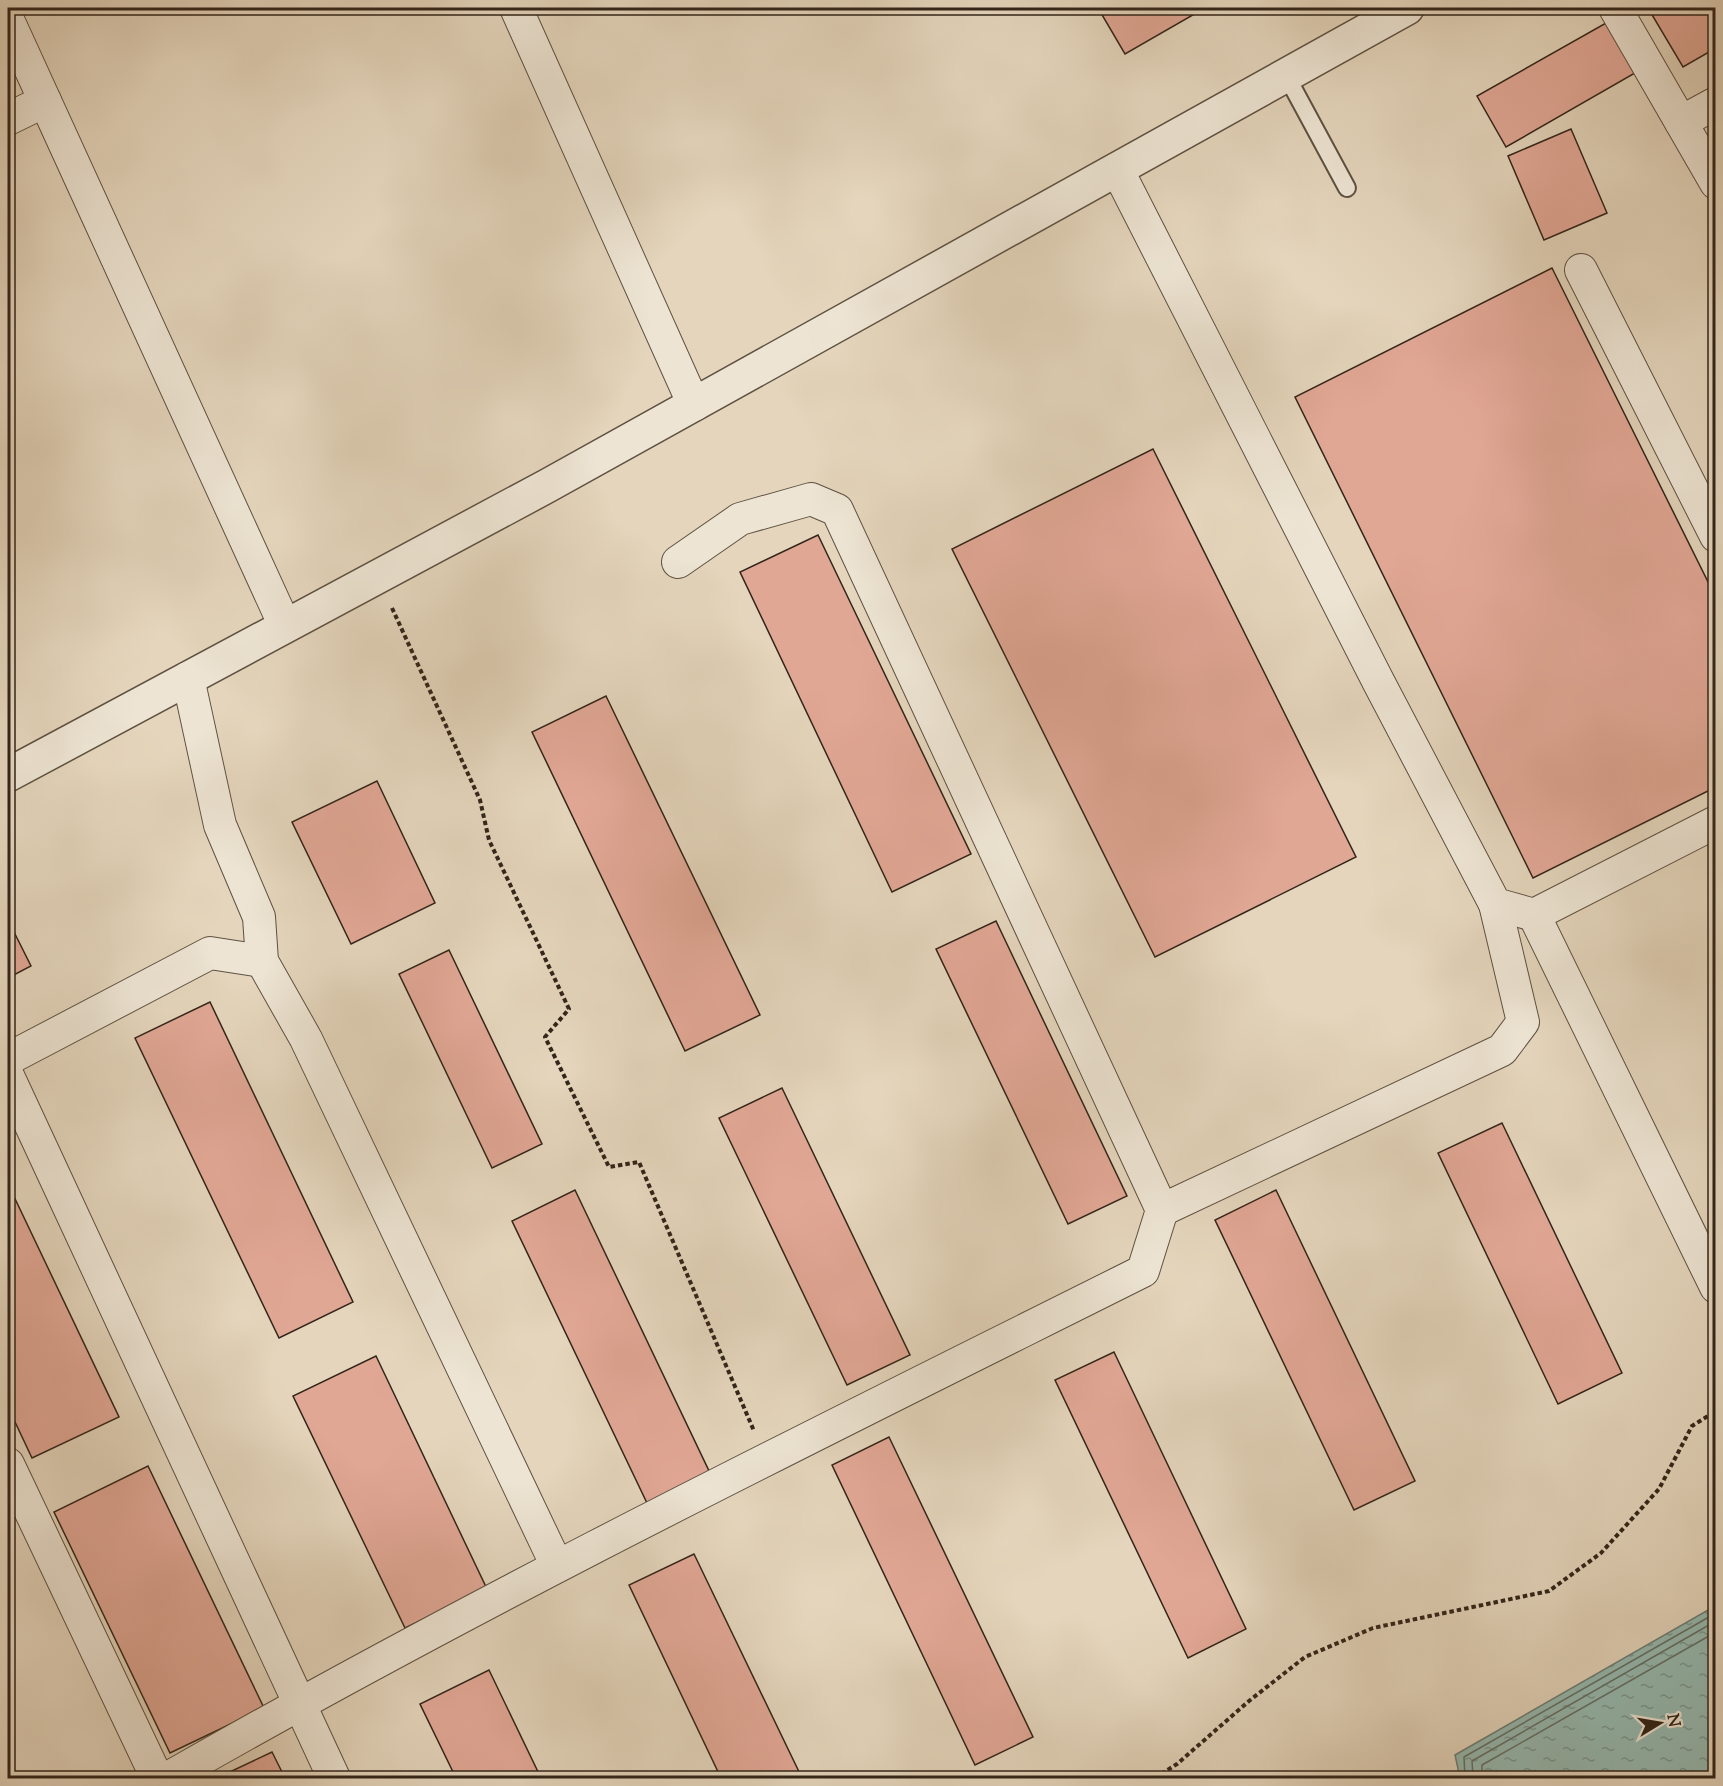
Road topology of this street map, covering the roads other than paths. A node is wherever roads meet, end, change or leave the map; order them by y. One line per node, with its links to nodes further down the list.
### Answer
1 (516, 8): 15 (street)
2 (1407, 8): 6 (street)
3 (1616, 8): 10 (street)
4 (8, 20): 5 (street)
5 (16, 62): 7 (street)
6 (1286, 75): 11 (street); 13 (lane)
7 (45, 101): 9 (street); 18 (street)
8 (1716, 103): 10 (street)
9 (8, 119)
10 (1681, 122): 12 (street)
11 (1117, 169): 15 (street); 22 (street)
12 (1716, 183)
13 (1347, 188)
14 (1581, 270): 16 (street)
15 (694, 405): 18 (street)
16 (1716, 536)
17 (678, 562): 27 (street)
18 (285, 626): 19 (street)
19 (188, 678): 20 (street); 24 (street)
20 (8, 775)
21 (1716, 822): 23 (street)
22 (1495, 904): 23 (street); 27 (street)
23 (1534, 915): 28 (street)
24 (262, 961): 25 (street); 30 (street)
25 (8, 1059)
26 (8, 1076): 31 (street)
27 (1162, 1210): 30 (street)
28 (1716, 1287)
29 (8, 1464): 32 (street)
30 (557, 1566): 31 (street)
31 (299, 1703): 33 (street); 34 (street)
32 (157, 1779)
33 (168, 1779)
34 (334, 1779)

